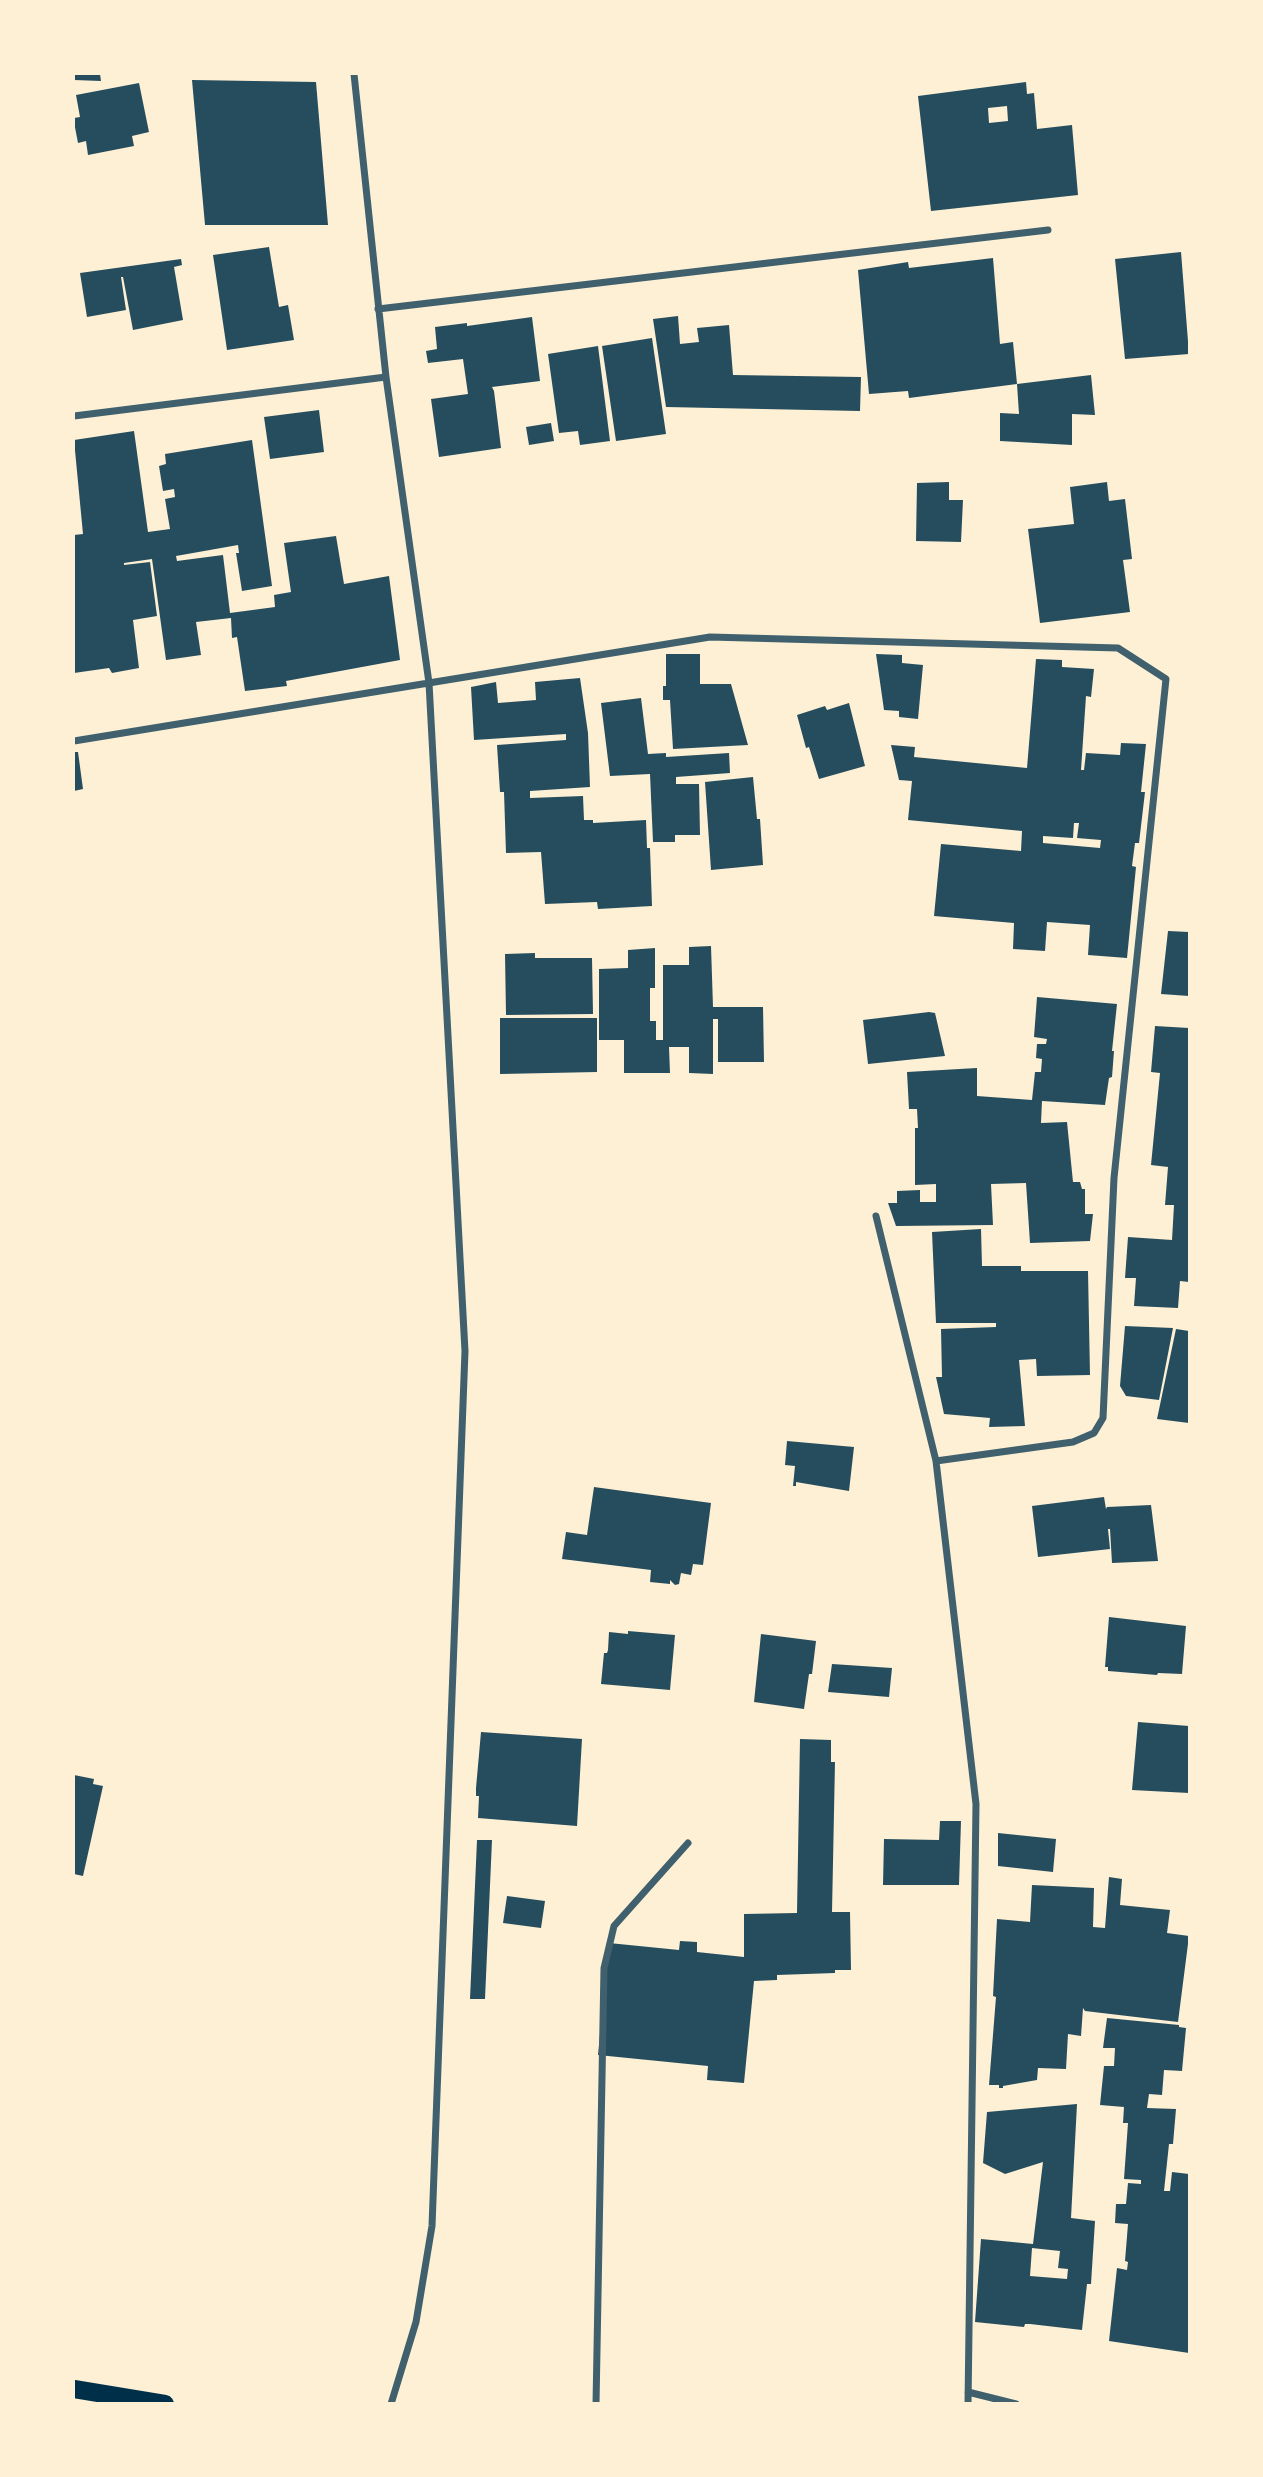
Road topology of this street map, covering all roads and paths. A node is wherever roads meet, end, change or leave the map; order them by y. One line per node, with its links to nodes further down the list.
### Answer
1 (354, 74): 3 (street)
2 (1048, 230): 3 (street)
3 (378, 309): 4 (street)
4 (386, 377): 5 (street); 6 (street)
5 (74, 416)
6 (429, 683): 7 (street); 9 (street); 14 (street)
7 (74, 741)
8 (876, 1216): 9 (street)
9 (936, 1461): 12 (street)
10 (688, 1843): 15 (street)
11 (74, 2389): 13 (main road)
12 (968, 2392): 16 (street); 17 (street)
13 (165, 2403)
14 (391, 2403)
15 (596, 2403)
16 (968, 2403)
17 (1016, 2403)

